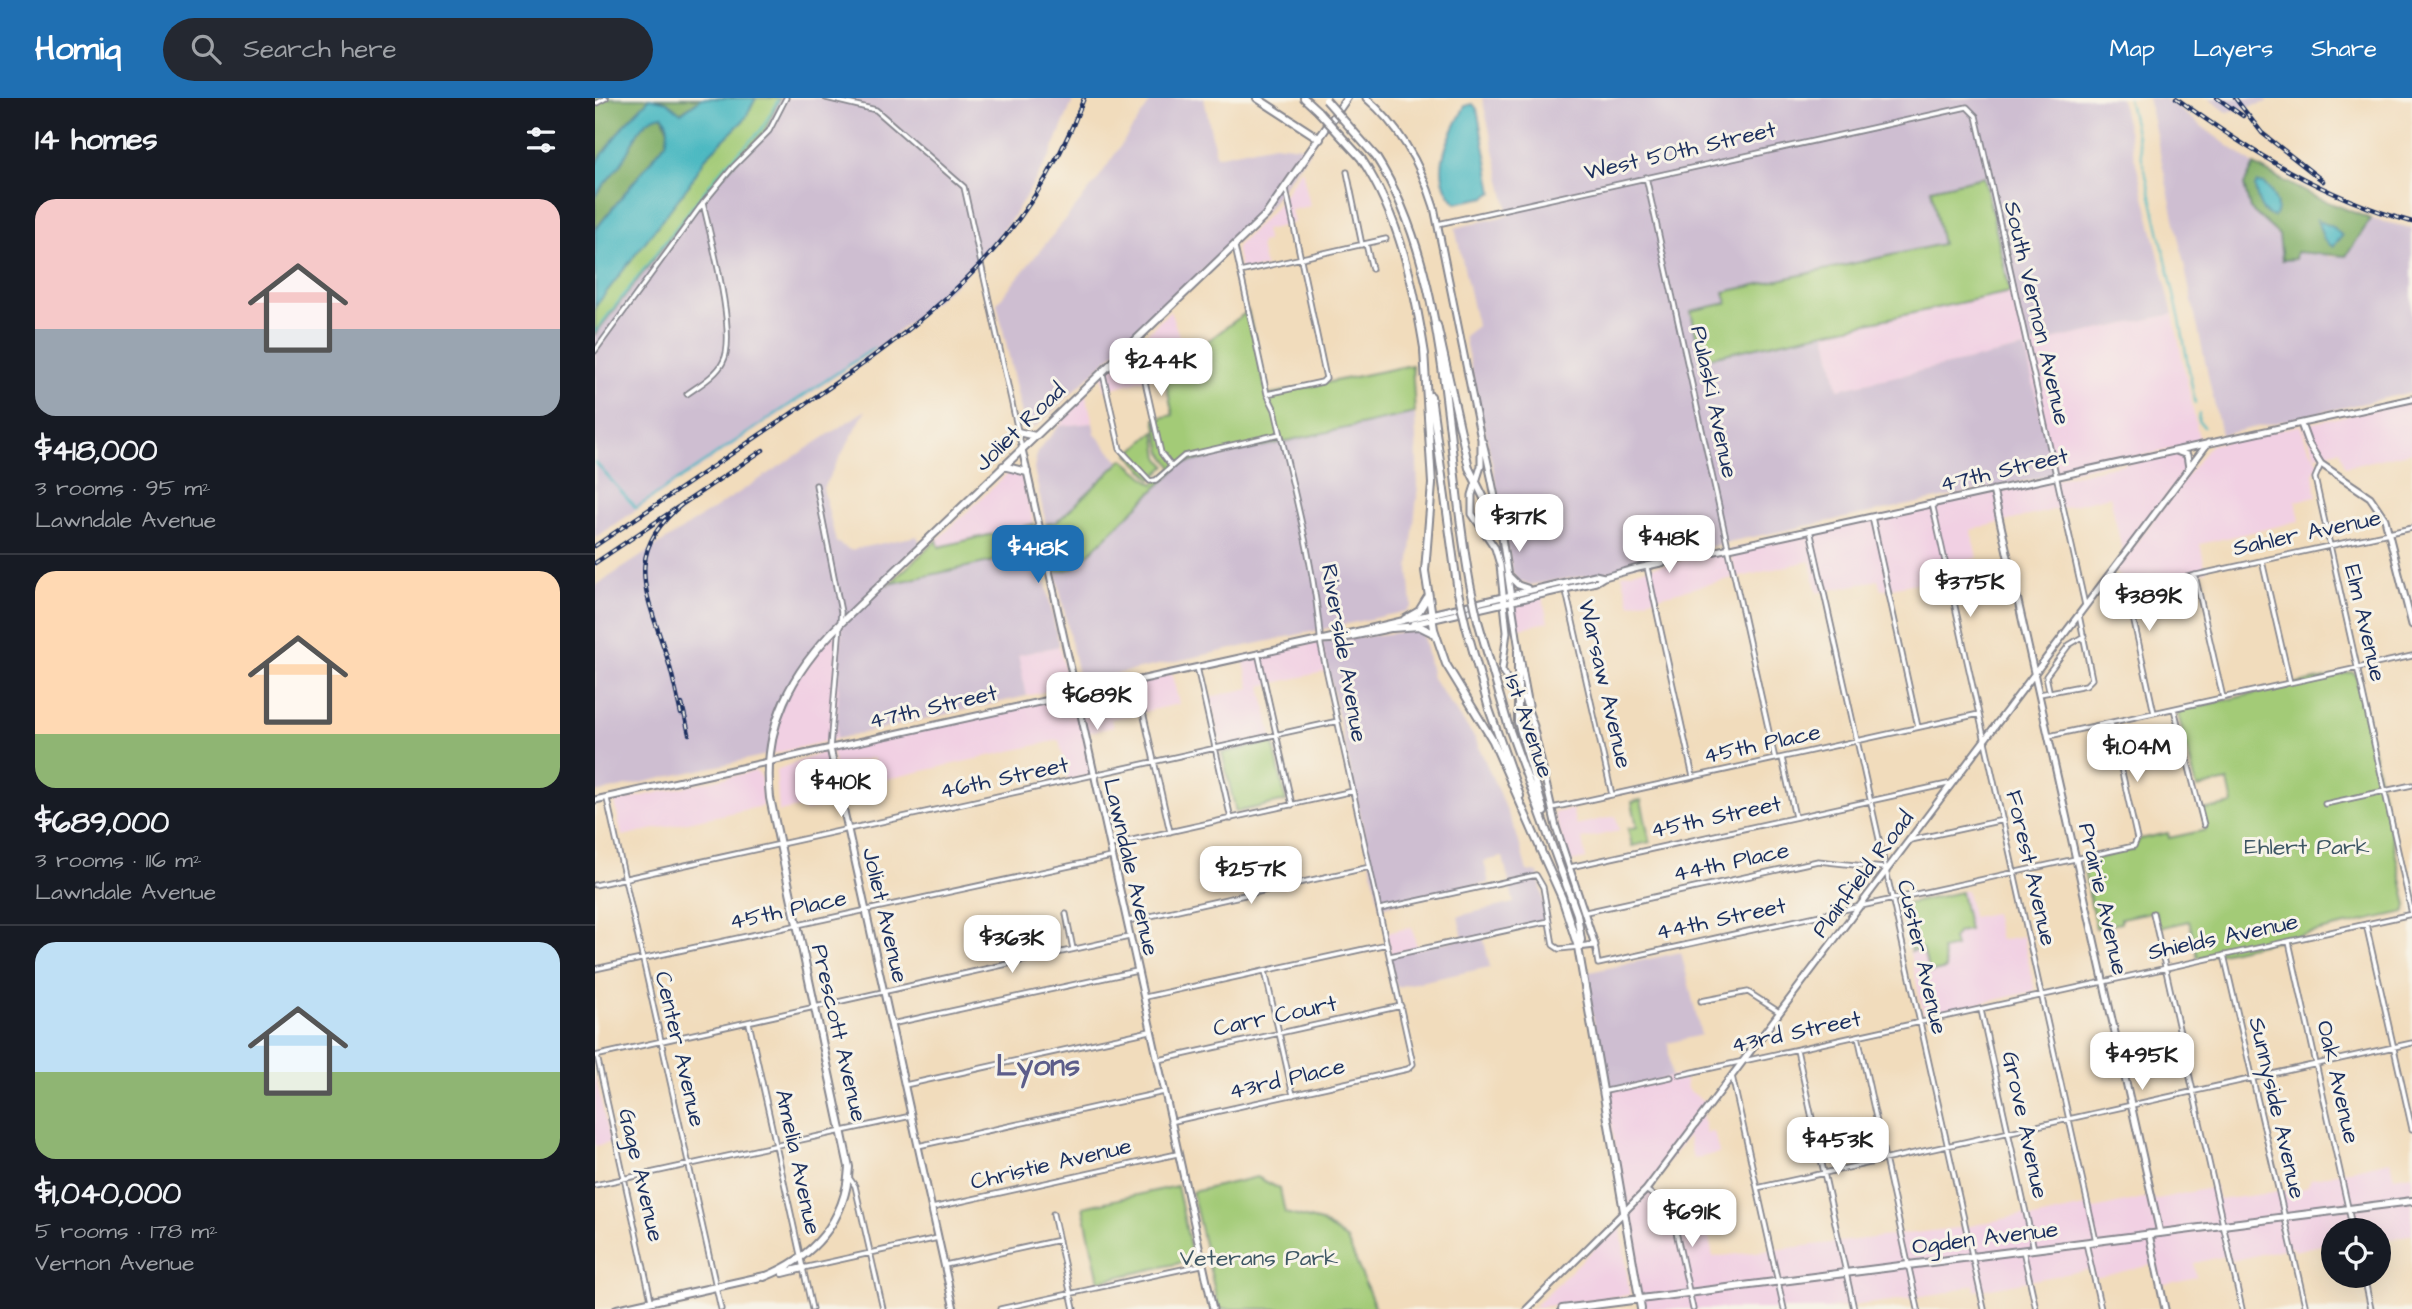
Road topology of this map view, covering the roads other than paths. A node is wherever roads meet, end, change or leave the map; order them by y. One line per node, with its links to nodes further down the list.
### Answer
1 (606, 98): 9 (street)
2 (786, 98): 15 (street)
3 (826, 98): 33 (street, Lawndale Avenue)
4 (1257, 98): 11 (main road)
5 (1304, 98): 25 (main road, 1st Avenue, bridge)
6 (1347, 98): 11 (main road, Joliet Road)
7 (1366, 98): 16 (street)
8 (1325, 99): 21 (main road, 1st Avenue, bridge)
9 (595, 104)
10 (1971, 109): 13 (street, West 50th Street); 44 (street, South Vernon Avenue)
11 (1320, 139): 14 (main road, Joliet Road)
12 (1347, 173): 18 (street)
13 (1646, 177): 16 (street, West 50th Street); 55 (street, Pulaski Avenue)
14 (1286, 189): 19 (main road, Joliet Road); 20 (street)
15 (703, 203): 26 (street); 28 (street)
16 (1437, 224): 31 (street)
17 (1386, 239): 18 (street)
18 (1364, 244): 20 (street); 22 (street)
19 (1235, 247): 23 (street, Riverside Avenue); 24 (main road, Joliet Road)
20 (1301, 258): 23 (street); 29 (street)
21 (1421, 268): 45 (main road); 135 (main road, 1st Avenue, bridge)
22 (1372, 269)
23 (1240, 272): 29 (street, Riverside Avenue)
24 (1126, 350): 27 (main road, Joliet Road); 41 (street)
25 (1424, 350): 66 (main road); 133 (main road, 1st Avenue, bridge)
26 (595, 351)
27 (1103, 372): 35 (main road, Joliet Road); 41 (street)
28 (687, 394)
29 (1267, 394): 34 (street, Riverside Avenue)
30 (2412, 399): 32 (street, 47th Street)
31 (1477, 417): 45 (street); 53 (street)
32 (2301, 424): 36 (street, 47th Street); 39 (street)
33 (1018, 432): 35 (main road); 37 (street, Lawndale Avenue)
34 (1280, 434): 41 (street); 80 (street, Riverside Avenue)
35 (1035, 436): 37 (main road, Joliet Road)
36 (2208, 443): 38 (street, 47th Street); 42 (street, Plainfield Road)
37 (1022, 449): 40 (main road, Joliet Road); 43 (street, Lawndale Avenue)
38 (2173, 451): 42 (street); 44 (street, 47th Street)
39 (2321, 464): 52 (street); 54 (street, Elm Avenue)
40 (1003, 466): 43 (main road); 75 (main road, Joliet Road)
41 (1171, 466)
42 (2188, 470): 58 (street, Plainfield Road)
43 (1027, 472): 91 (street, Lawndale Avenue)
44 (2056, 476): 47 (street, 47th Street); 71 (street, South Vernon Avenue)
45 (1475, 484): 53 (main road); 68 (street)
46 (816, 485): 75 (street, Joliet Avenue)
47 (1993, 490): 48 (street, 47th Street); 86 (street, Prairie Avenue)
48 (1932, 503): 49 (street, 47th Street); 96 (street, Forest Avenue)
49 (1872, 517): 51 (street, 47th Street); 100 (street)
50 (2412, 528): 52 (street, Sahler Avenue)
51 (1810, 530): 55 (street, 47th Street); 103 (street, Custer Avenue)
52 (2391, 533): 54 (street, Sahler Avenue); 76 (street)
53 (1503, 536): 59 (street)
54 (2330, 546): 56 (street, Sahler Avenue); 85 (street, Elm Avenue)
55 (1728, 548): 57 (street, 47th Street); 108 (street, Pulaski Avenue)
56 (2262, 561): 60 (street, Sahler Avenue); 88 (street)
57 (1647, 566): 61 (street, 47th Street); 112 (street)
58 (2112, 573): 65 (street); 71 (street, Plainfield Road)
59 (1508, 575): 63 (street); 67 (street)
60 (2195, 575): 65 (street, Sahler Avenue); 93 (street)
61 (1604, 577): 62 (street, 47th Street); 64 (street, 47th Street)
62 (1564, 582): 63 (street, 47th Street); 64 (street, Warsaw Avenue)
63 (1530, 589): 67 (street, 47th Street)
64 (1566, 590): 69 (street, 47th Street); 117 (street, Warsaw Avenue)
65 (2127, 590): 95 (street)
66 (1427, 592): 73 (main road); 74 (main road)
67 (1510, 593): 68 (street, 47th Street); 69 (street)
68 (1503, 594): 70 (street); 73 (street, 47th Street)
69 (1511, 602): 70 (street, 47th Street); 81 (street)
70 (1504, 603): 73 (street, 47th Street); 90 (street)
71 (2085, 607): 72 (street, Plainfield Road)
72 (2079, 615): 79 (street); 86 (street, Plainfield Road)
73 (1432, 617): 74 (street, 47th Street); 77 (street, 47th Street); 78 (main road)
74 (1405, 619): 80 (street, 47th Street)
75 (841, 623): 105 (street, Joliet Avenue); 109 (main road, Joliet Road)
76 (2412, 625)
77 (1392, 628): 78 (main road); 80 (street, 47th Street)
78 (1436, 636): 133 (main road)
79 (2084, 636): 89 (street); 89 (street)
80 (1321, 640): 82 (street, 47th Street); 97 (street, Riverside Avenue)
81 (1518, 651): 90 (main road); 99 (street)
82 (1258, 653): 84 (street, 47th Street); 101 (street)
83 (2412, 656): 85 (street)
84 (1197, 667): 87 (street, 47th Street); 106 (street)
85 (2357, 668): 88 (street); 116 (street, Elm Avenue)
86 (2035, 674): 92 (street, Prairie Avenue); 104 (street, Plainfield Road)
87 (1136, 680): 91 (street, 47th Street); 110 (street)
88 (2290, 683): 93 (street)
89 (2049, 690): 92 (street)
90 (1517, 692): 99 (street); 135 (main road)
91 (1075, 693): 105 (street, 47th Street); 111 (street, Lawndale Avenue)
92 (2040, 694): 102 (street, Prairie Avenue)
93 (2223, 698): 94 (street)
94 (2174, 709): 95 (street); 127 (street)
95 (2154, 713): 98 (street)
96 (1979, 714): 100 (street, 45th Place); 104 (street, Forest Avenue)
97 (1338, 721): 101 (street, 46th Street); 115 (street, Riverside Avenue)
98 (2111, 723): 102 (street); 136 (street, 44th Street)
99 (1534, 726): 123 (street)
100 (1918, 727): 103 (street, 45th Place)
101 (1277, 735): 106 (street, 46th Street); 122 (street)
102 (2049, 736): 136 (street, Prairie Avenue)
103 (1856, 741): 107 (street, 45th Place); 120 (street, Custer Avenue)
104 (1985, 741): 113 (street, Plainfield Road); 126 (street, Forest Avenue)
105 (830, 748): 109 (street, 47th Street); 128 (street, Joliet Avenue)
106 (1216, 749): 110 (street, 46th Street); 125 (street)
107 (1781, 757): 108 (street, 45th Place); 124 (street)
108 (1775, 759): 112 (street, 45th Place)
109 (769, 762): 118 (street, 47th Street); 131 (main road, Prescott Avenue)
110 (1154, 762): 111 (street, 46th Street); 129 (street)
111 (1093, 776): 128 (street, 46th Street); 132 (street, Lawndale Avenue)
112 (1693, 777): 117 (street, 45th Place)
113 (1954, 783): 120 (street, 45th Street); 130 (street, Plainfield Road)
114 (2412, 785): 116 (street)
115 (1353, 791): 122 (street); 137 (street, Riverside Avenue)
116 (2385, 792): 121 (street); 150 (street, Elm Avenue)
117 (1612, 795): 123 (street, 45th Place)
118 (607, 797): 119 (street, 47th Street); 141 (street, Center Avenue)
119 (595, 800)
120 (1869, 801): 124 (street, 45th Street); 139 (street, Custer Avenue)
121 (2325, 804)
122 (1292, 805): 125 (street)
123 (1552, 808): 138 (street)
124 (1795, 817): 138 (street, 45th Street)
125 (1231, 819): 129 (street)
126 (2003, 820): 130 (street); 140 (street, Forest Avenue)
127 (2204, 825)
128 (848, 830): 131 (street, 46th Street); 146 (street, Joliet Avenue)
129 (1170, 832): 132 (street)
130 (1911, 840): 139 (street, Plainfield Road)
131 (779, 845): 141 (street, 46th Street); 154 (main road, Prescott Avenue)
132 (1108, 846): 134 (street, Lawndale Avenue)
133 (1541, 850): 159 (main road, 1st Avenue)
134 (1111, 857): 146 (street, 45th Place); 151 (street, Lawndale Avenue)
135 (1557, 858): 159 (main road, 1st Avenue)
136 (2076, 859): 140 (street, 44th Street); 168 (street, Prairie Avenue)
137 (1370, 867): 145 (street, Riverside Avenue); 151 (street)
138 (1570, 867): 147 (street)
139 (1884, 871): 143 (street, Custer Avenue); 144 (street, Plainfield Road); 147 (street, 44th Place)
140 (2014, 872): 143 (street, 44th Street); 170 (street, Forest Avenue)
141 (625, 878): 142 (street, 46th Street); 163 (street, Center Avenue)
142 (595, 885)
143 (1892, 900): 144 (street, 44th Street); 178 (street, Custer Avenue)
144 (1860, 906): 158 (street, 44th Street); 176 (street, Plainfield Road)
145 (1380, 909): 152 (street); 157 (street, Riverside Avenue)
146 (866, 911): 154 (street, 45th Place); 169 (street, Joliet Avenue)
147 (1586, 912): 158 (street)
148 (2153, 913): 164 (street)
149 (1066, 914): 160 (street)
150 (2412, 914): 153 (street, Shields Avenue)
151 (1126, 921): 155 (street, Lawndale Avenue)
152 (1549, 921): 159 (street); 162 (street)
153 (2366, 924): 156 (street, Shields Avenue); 185 (street)
154 (797, 927): 163 (street, 45th Place); 174 (main road, Prescott Avenue)
155 (1129, 937): 160 (street); 166 (street, Lawndale Avenue)
156 (2289, 941): 161 (street, Shields Avenue); 190 (street, Oak Avenue)
157 (1387, 944): 162 (street, Riverside Avenue); 167 (street)
158 (1595, 945): 159 (street)
159 (1578, 947): 197 (main road, 1st Avenue)
160 (1073, 949): 169 (street)
161 (2224, 955): 164 (street, Shields Avenue); 195 (street, Sunnyside Avenue)
162 (1390, 956): 173 (street, Riverside Avenue)
163 (642, 959): 165 (street, 45th Place); 183 (street, Center Avenue)
164 (2165, 968): 168 (street, Shields Avenue); 198 (street)
165 (595, 969)
166 (1137, 971): 171 (street, Lawndale Avenue); 179 (street)
167 (1265, 971): 171 (street); 181 (street)
168 (2104, 982): 170 (street, Shields Avenue); 201 (street, Prairie Avenue)
169 (884, 992): 174 (street); 179 (street, Joliet Avenue)
170 (2042, 996): 175 (street, Shields Avenue); 203 (street, Forest Avenue)
171 (1143, 998): 180 (street, Lawndale Avenue)
172 (1701, 1001): 176 (street)
173 (1401, 1006): 181 (street, Carr Court); 191 (street, Riverside Avenue)
174 (815, 1008): 177 (street); 206 (main road, Prescott Avenue)
175 (1981, 1010): 178 (street, Shields Avenue); 207 (street, Grove Avenue)
176 (1779, 1012): 189 (street, Plainfield Road)
177 (749, 1023): 183 (street); 208 (street, Amelia Avenue)
178 (1919, 1023): 182 (street, 43rd Street); 210 (street, Custer Avenue)
179 (891, 1024): 196 (street, Joliet Avenue)
180 (1150, 1031): 188 (street, Lawndale Avenue); 196 (street)
181 (1279, 1033): 188 (street, Carr Court); 200 (street)
182 (1858, 1036): 186 (street, 43rd Street); 212 (street)
183 (660, 1042): 187 (street); 213 (street, Center Avenue)
184 (2412, 1043): 185 (street)
185 (2394, 1047): 190 (street); 205 (street)
186 (1797, 1050): 189 (street, 43rd Street); 214 (street)
187 (596, 1056): 216 (street, Gage Avenue)
188 (1157, 1060): 199 (street, Lawndale Avenue)
189 (1744, 1061): 192 (street, 43rd Street); 193 (street, Plainfield Road)
190 (2316, 1063): 195 (street); 222 (street, Oak Avenue)
191 (1412, 1068): 200 (street, 43rd Place)
192 (1680, 1075)
193 (1732, 1076): 218 (street); 219 (street, Plainfield Road)
194 (1671, 1077): 197 (street)
195 (2252, 1077): 198 (street); 225 (street, Sunnyside Avenue)
196 (905, 1085): 202 (street, Joliet Avenue)
197 (1606, 1091): 223 (main road, 1st Avenue)
198 (2193, 1091): 201 (street); 227 (street)
199 (1164, 1092): 204 (street, Lawndale Avenue); 209 (street)
200 (1293, 1096): 204 (street, 43rd Place)
201 (2132, 1105): 203 (street); 228 (street, Prairie Avenue)
202 (912, 1116): 206 (street); 209 (street, Joliet Avenue)
203 (2070, 1119): 207 (street); 232 (street, Forest Avenue)
204 (1170, 1122): 211 (street, Lawndale Avenue)
205 (2412, 1129)
206 (843, 1130): 208 (street); 215 (main road, Prescott Avenue)
207 (2008, 1133): 210 (street); 234 (street, Grove Avenue)
208 (776, 1145): 213 (street); 238 (street, Amelia Avenue)
209 (918, 1146): 221 (street, Joliet Avenue)
210 (1946, 1146): 212 (street); 237 (street, Custer Avenue)
211 (1177, 1154): 221 (street, Christie Avenue); 240 (street, Lawndale Avenue)
212 (1885, 1160): 214 (street); 241 (street)
213 (688, 1165): 216 (street); 246 (street, Center Avenue)
214 (1824, 1173): 218 (street); 243 (street)
215 (848, 1177): 236 (street, Prescott Avenue); 238 (main road)
216 (624, 1179): 217 (street); 251 (street, Gage Avenue)
217 (595, 1185)
218 (1757, 1188): 245 (street)
219 (1646, 1190): 223 (street, Plainfield Road); 249 (street)
220 (2412, 1201): 222 (main road, Ogden Avenue)
221 (932, 1208): 230 (street, Joliet Avenue)
222 (2349, 1209): 225 (main road, Ogden Avenue); 226 (street, Oak Avenue)
223 (1626, 1213): 250 (main road, 1st Avenue); 260 (street, Plainfield Road)
224 (1053, 1214): 231 (street)
225 (2285, 1217): 227 (main road, Ogden Avenue); 272 (street, Sunnyside Avenue)
226 (2351, 1218)
227 (2223, 1225): 228 (main road, Ogden Avenue); 271 (street)
228 (2160, 1233): 229 (main road, Ogden Avenue)
229 (2149, 1234): 232 (main road, Ogden Avenue); 270 (street)
230 (938, 1238): 236 (street); 239 (street, Joliet Avenue)
231 (1059, 1240): 239 (street); 248 (street)
232 (2096, 1241): 233 (main road, Ogden Avenue)
233 (2086, 1242): 234 (main road, Ogden Avenue); 269 (street)
234 (2034, 1249): 235 (main road, Ogden Avenue)
235 (2023, 1250): 237 (main road, Ogden Avenue); 268 (street)
236 (871, 1253): 242 (street); 255 (street, Prescott Avenue)
237 (1972, 1257): 241 (main road, Ogden Avenue); 267 (street, Custer Avenue)
238 (801, 1259): 242 (street, Amelia Avenue); 244 (main road)
239 (944, 1265): 256 (street, Joliet Avenue)
240 (1201, 1265): 248 (street); 259 (street, Lawndale Avenue)
241 (1909, 1265): 243 (main road, Ogden Avenue); 266 (street)
242 (803, 1268): 244 (main road); 254 (street, Amelia Avenue)
243 (1846, 1273): 245 (main road, Ogden Avenue); 265 (street)
244 (764, 1277): 246 (main road)
245 (1778, 1282): 249 (main road, Ogden Avenue); 264 (street)
246 (716, 1287): 251 (main road); 253 (street, Center Avenue)
247 (2367, 1288): 273 (street)
248 (1071, 1293): 257 (street); 258 (street)
249 (1690, 1293): 250 (main road, Ogden Avenue); 263 (street)
250 (1640, 1300): 261 (main road, Ogden Avenue); 262 (main road, 1st Avenue)
251 (651, 1302): 252 (main road)
252 (617, 1309)
253 (721, 1309)
254 (812, 1309)
255 (883, 1309)
256 (954, 1309)
257 (1000, 1309)
258 (1075, 1309)
259 (1213, 1309)
260 (1527, 1309)
261 (1563, 1309)
262 (1641, 1309)
263 (1693, 1309)
264 (1784, 1309)
265 (1854, 1309)
266 (1918, 1309)
267 (1984, 1309)
268 (2036, 1309)
269 (2101, 1309)
270 (2165, 1309)
271 (2242, 1309)
272 (2306, 1309)
273 (2371, 1309)

